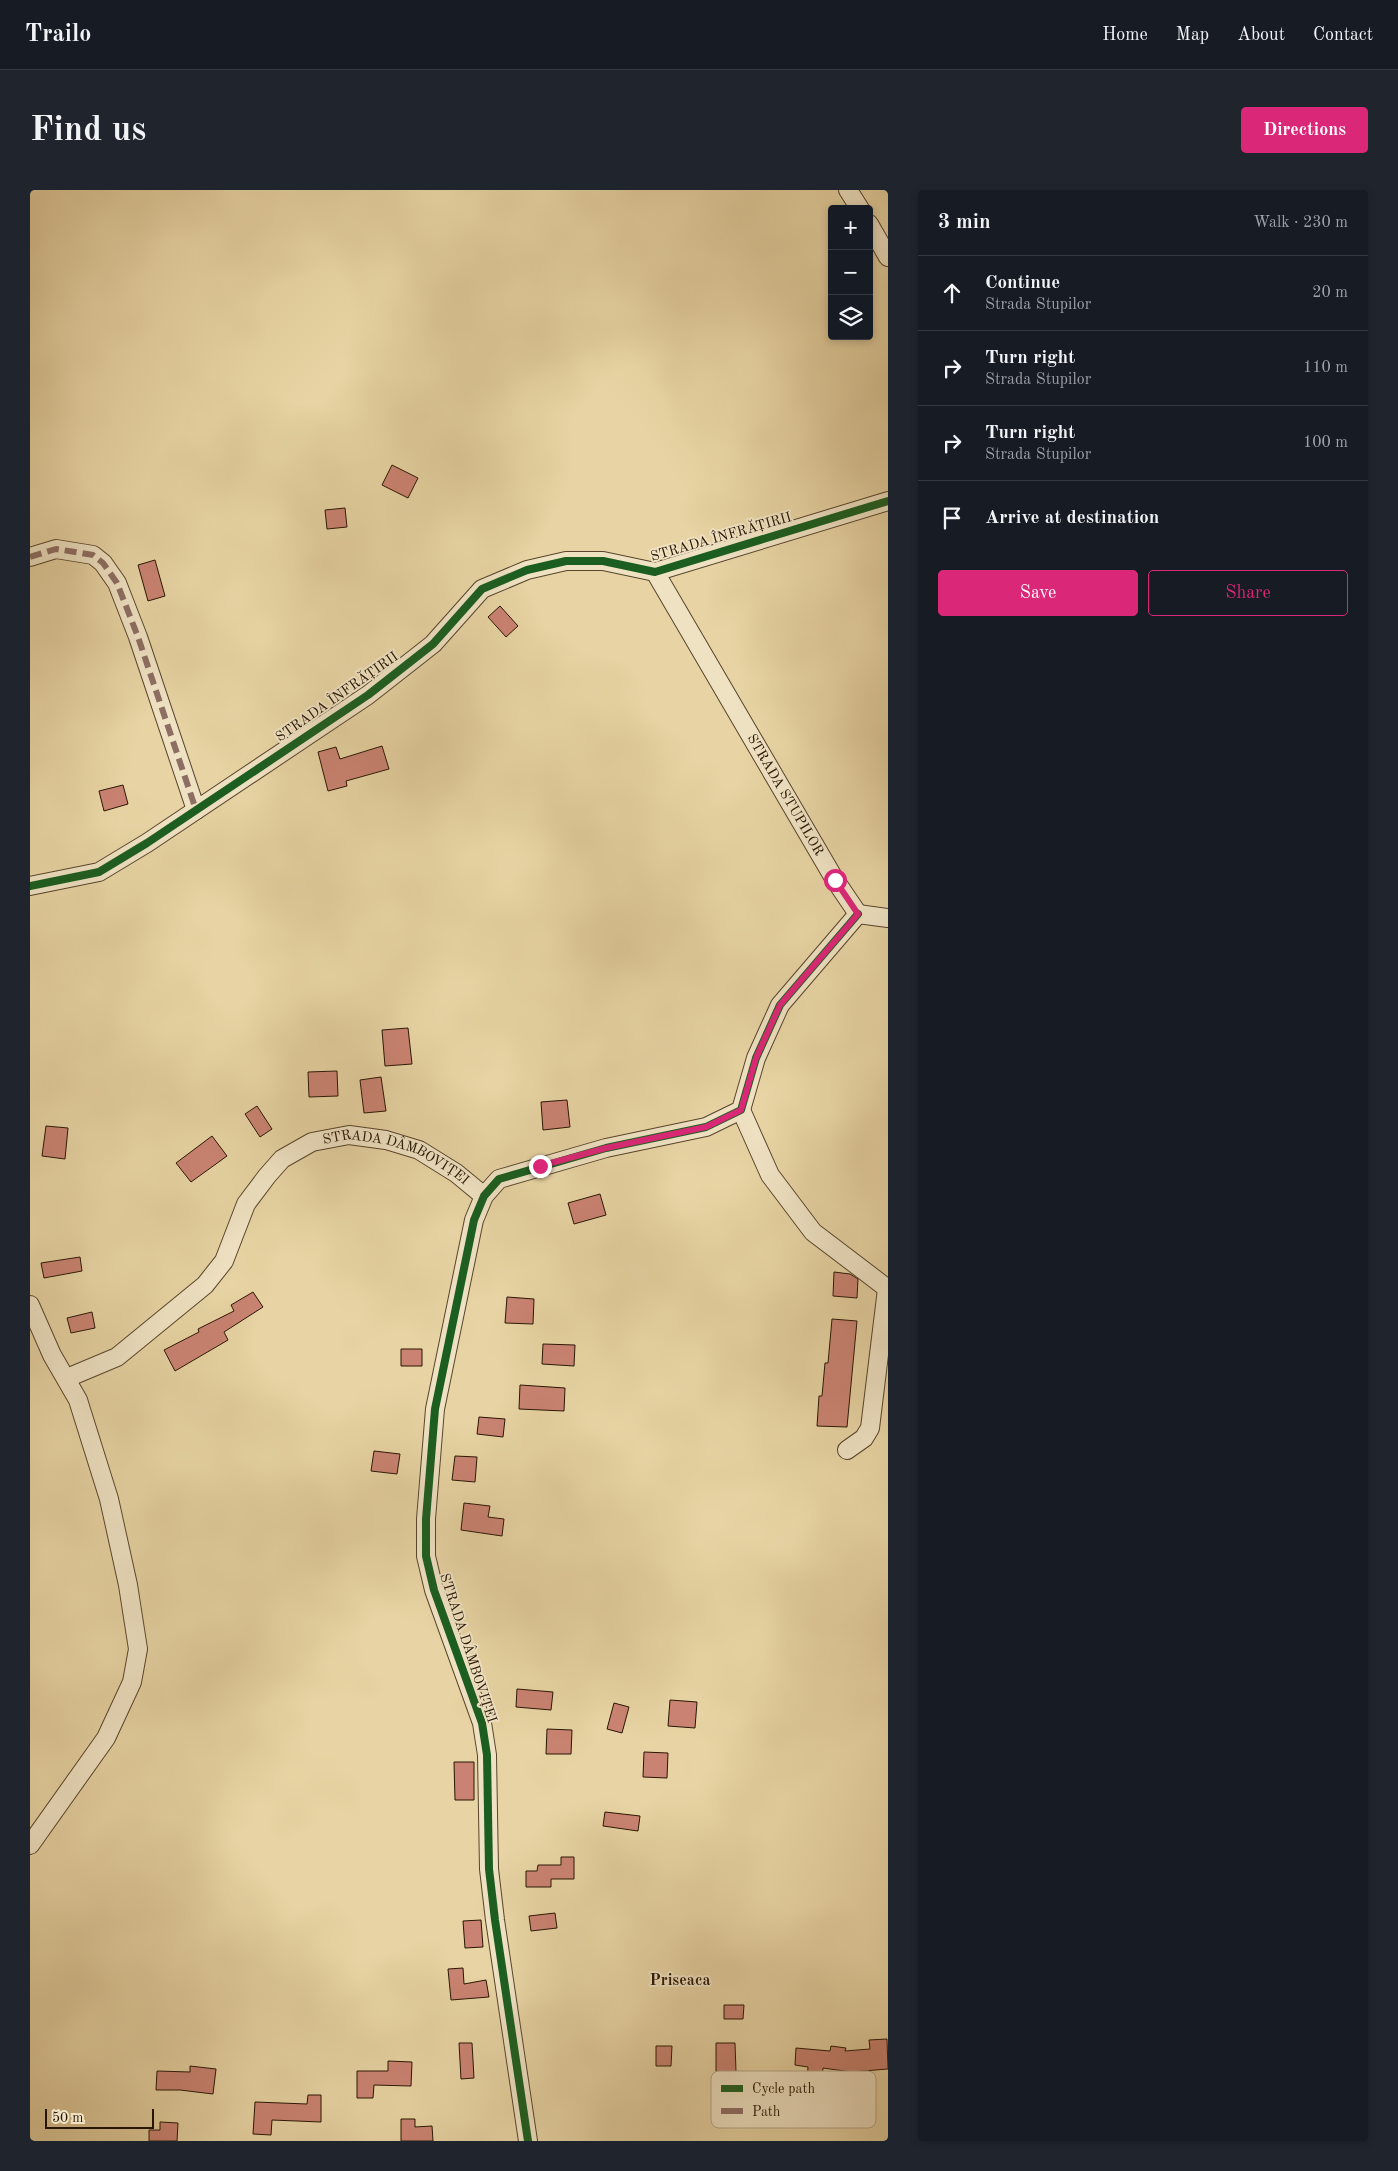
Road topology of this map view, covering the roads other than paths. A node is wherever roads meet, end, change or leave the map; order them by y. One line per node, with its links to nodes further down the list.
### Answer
1 (848, 190): 2 (street)
2 (857, 205)
3 (873, 231): 4 (street)
4 (888, 257)
5 (888, 501): 7 (street, STRADA ÎNFRĂȚIRII)
6 (30, 557): 8 (street)
7 (655, 572): 8 (street, STRADA ÎNFRĂȚIRII); 10 (street, STRADA STUPILOR)
8 (196, 810): 9 (street, STRADA ÎNFRĂȚIRII)
9 (30, 886)
10 (858, 914): 11 (street); 12 (street)
11 (888, 918)
12 (741, 1110): 13 (street); 14 (street)
13 (484, 1196): 16 (street, STRADA DÂMBOVIȚEI); 19 (street, STRADA DÂMBOVIȚEI)
14 (887, 1289): 17 (street)
15 (30, 1305): 16 (street)
16 (67, 1378): 18 (street)
17 (847, 1450)
18 (30, 1845)
19 (528, 2141)

